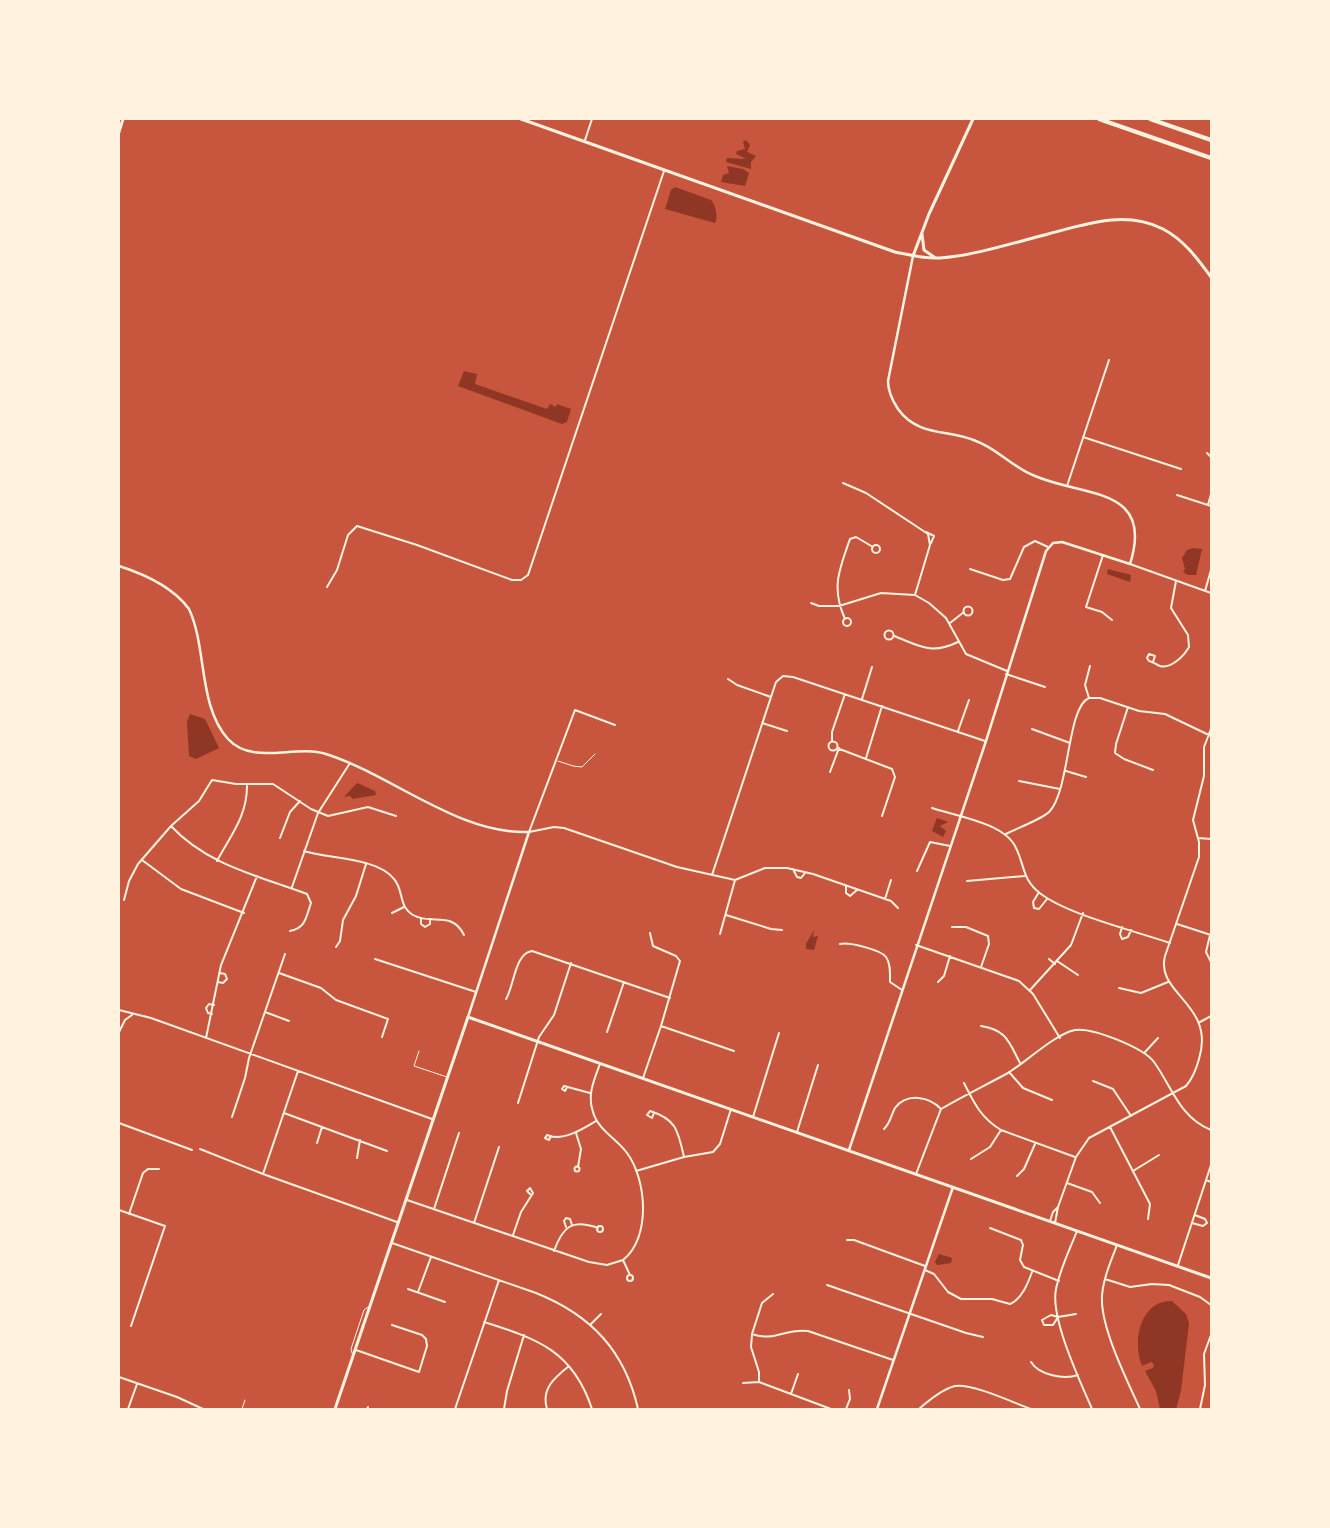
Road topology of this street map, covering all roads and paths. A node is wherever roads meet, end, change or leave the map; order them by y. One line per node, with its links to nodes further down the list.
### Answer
1 (123, 119): 7 (main road)
2 (520, 119): 9 (main road)
3 (592, 119): 9 (street)
4 (973, 119): 12 (main road)
5 (1098, 119): 10 (highway)
6 (1150, 119): 8 (highway)
7 (119, 132)
8 (1211, 140)
9 (584, 142): 11 (main road)
10 (1211, 158)
11 (664, 171): 13 (main road); 37 (street)
12 (922, 231): 13 (main road); 14 (main road)
13 (913, 256): 14 (main road); 22 (street)
14 (939, 258): 15 (main road)
15 (1211, 277)
16 (1109, 360): 17 (street)
17 (1083, 437): 20 (street); 22 (street)
18 (1207, 453): 19 (street)
19 (1211, 456)
20 (1181, 468)
21 (843, 484): 27 (street)
22 (1066, 487): 32 (street)
23 (1211, 494): 25 (street)
24 (1177, 495): 25 (street)
25 (1208, 505): 26 (street)
26 (1211, 506)
27 (925, 532): 28 (street); 28 (street)
28 (930, 545): 40 (street)
29 (872, 547): 42 (street)
30 (1048, 547): 31 (street); 34 (street); 52 (street)
31 (1103, 555): 32 (street); 45 (street)
32 (1130, 564): 36 (street)
33 (119, 566): 76 (street)
34 (970, 569)
35 (1211, 570): 38 (street)
36 (1176, 581): 38 (street); 49 (street)
37 (327, 587)
38 (1204, 591): 39 (street)
39 (1211, 593)
40 (915, 595): 42 (street); 46 (street)
41 (811, 603): 42 (street)
42 (839, 606): 44 (street)
43 (964, 612): 46 (street)
44 (845, 618)
45 (1112, 620)
46 (950, 623): 48 (street)
47 (894, 636): 48 (street)
48 (958, 642): 52 (street)
49 (1153, 662)
50 (1090, 666): 57 (street)
51 (872, 667): 58 (street)
52 (1007, 673): 54 (street); 70 (street)
53 (728, 679): 56 (street)
54 (1045, 687)
55 (845, 694): 56 (street); 58 (street); 69 (street)
56 (771, 697): 62 (street)
57 (1089, 698): 61 (street); 71 (street)
58 (862, 699): 60 (street)
59 (969, 700): 67 (street)
60 (882, 706): 67 (street); 74 (street)
61 (1128, 707): 68 (street); 77 (street)
62 (762, 723): 66 (street); 104 (street)
63 (615, 725): 75 (street)
64 (1211, 729): 68 (street)
65 (1032, 730): 71 (street)
66 (787, 731)
67 (958, 731): 70 (street)
68 (1210, 735): 94 (street)
69 (832, 741): 72 (street); 72 (street)
70 (986, 741): 89 (street)
71 (1070, 743): 78 (street)
72 (838, 748): 74 (street); 79 (street)
73 (595, 754): 75 (lane)
74 (866, 758): 88 (street)
75 (558, 761): 91 (street)
76 (350, 763): 86 (street); 91 (street)
77 (1153, 770)
78 (1066, 771): 80 (street); 83 (street)
79 (830, 772)
80 (1086, 777)
81 (1019, 781): 83 (street)
82 (247, 784): 84 (street); 90 (street); 99 (street)
83 (1060, 789): 92 (street)
84 (300, 801): 86 (street); 93 (street)
85 (932, 808): 89 (street)
86 (318, 812): 87 (street); 97 (street)
87 (396, 816)
88 (882, 816)
89 (960, 817): 92 (street); 96 (street)
90 (171, 826): 98 (street); 99 (street)
91 (529, 832): 104 (street); 158 (street)
92 (1006, 834): 106 (street)
93 (280, 838)
94 (1198, 838): 95 (street); 125 (street)
95 (1211, 839)
96 (950, 846): 102 (street); 137 (street)
97 (304, 851): 100 (street); 111 (street)
98 (142, 860): 116 (street); 119 (street)
99 (217, 861): 105 (street)
100 (366, 864): 117 (street); 138 (street)
101 (793, 869): 103 (street); 103 (street); 107 (street)
102 (917, 871)
103 (806, 872): 110 (street)
104 (712, 875): 107 (street)
105 (257, 876): 111 (street); 119 (street)
106 (1025, 876): 109 (street); 113 (street)
107 (735, 880): 122 (street)
108 (891, 880): 115 (street)
109 (968, 881)
110 (846, 886): 112 (street); 112 (street)
111 (292, 888): 130 (street)
112 (857, 890): 115 (street)
113 (1039, 892): 114 (street); 114 (street)
114 (1048, 898): 121 (street)
115 (884, 899): 118 (street)
116 (124, 900)
117 (404, 906): 120 (street); 123 (street)
118 (898, 908)
119 (244, 913): 148 (street)
120 (392, 913)
121 (1083, 913): 127 (street); 143 (street)
122 (726, 915): 128 (street); 132 (street)
123 (421, 918): 124 (street); 124 (street)
124 (430, 919): 133 (street)
125 (1176, 924): 134 (street); 135 (street)
126 (952, 927): 147 (street)
127 (1122, 927): 129 (street); 129 (street)
128 (782, 930)
129 (1131, 930): 135 (street)
130 (290, 931)
131 (650, 933): 159 (street)
132 (720, 934)
133 (464, 935)
134 (1211, 935): 144 (street)
135 (1170, 943): 154 (street)
136 (840, 944): 156 (street)
137 (916, 945): 140 (street); 156 (street)
138 (336, 947)
139 (285, 954): 149 (street)
140 (950, 956): 147 (street); 153 (street)
141 (375, 959): 158 (street)
142 (1049, 959): 146 (street)
143 (1057, 961): 146 (street); 150 (street)
144 (1211, 962)
145 (571, 963): 152 (street); 160 (street); 179 (street)
146 (1055, 964): 157 (street)
147 (981, 967): 157 (street)
148 (219, 973): 151 (street); 151 (street)
149 (279, 973): 163 (street); 175 (street)
150 (1078, 975)
151 (218, 982): 161 (street)
152 (624, 982): 159 (street); 173 (street)
153 (938, 982)
154 (1168, 982): 155 (street); 169 (street)
155 (1119, 988)
156 (902, 990): 224 (street)
157 (1029, 990): 177 (street)
158 (476, 992): 167 (street)
159 (670, 998): 170 (street)
160 (506, 999)
161 (214, 1005): 164 (street); 164 (street)
162 (119, 1010): 165 (street)
163 (265, 1012): 168 (street); 183 (street)
164 (213, 1014): 176 (street)
165 (132, 1015): 172 (street); 176 (street)
166 (1211, 1016): 169 (street)
167 (468, 1017): 179 (main road); 189 (main road)
168 (289, 1021)
169 (1200, 1022): 196 (street)
170 (661, 1026): 181 (street); 190 (street)
171 (981, 1026): 185 (street)
172 (119, 1032)
173 (607, 1032)
174 (779, 1033): 205 (street)
175 (382, 1037)
176 (206, 1038): 183 (street)
177 (1060, 1038): 182 (street); 185 (street)
178 (1158, 1038): 182 (street)
179 (538, 1041): 184 (main road); 198 (street)
180 (419, 1051): 189 (lane)
181 (734, 1051)
182 (1145, 1052): 196 (street)
183 (250, 1054): 187 (street); 204 (street)
184 (600, 1063): 190 (main road); 195 (street)
185 (1020, 1063): 188 (street)
186 (818, 1065): 216 (street)
187 (298, 1071): 201 (street); 206 (street)
188 (1009, 1072): 194 (street); 197 (street)
189 (448, 1077): 206 (main road)
190 (643, 1078): 199 (main road)
191 (1093, 1080): 203 (street)
192 (964, 1083): 194 (street)
193 (567, 1087): 195 (street)
194 (969, 1092): 200 (street); 212 (street)
195 (590, 1093): 207 (street)
196 (1173, 1093): 203 (street); 213 (street)
197 (1052, 1100)
198 (518, 1103)
199 (731, 1109): 205 (main road); 227 (street)
200 (941, 1109): 211 (street); 238 (street)
201 (284, 1113): 210 (street); 237 (street)
202 (654, 1113): 227 (street)
203 (1131, 1116): 209 (street)
204 (232, 1117)
205 (752, 1117): 216 (main road)
206 (434, 1120): 245 (main road)
207 (596, 1121): 215 (street); 234 (street)
208 (119, 1123): 223 (street)
209 (1110, 1126): 229 (street); 235 (street)
210 (322, 1127): 218 (street); 219 (street)
211 (884, 1129)
212 (1001, 1130): 220 (street); 230 (street)
213 (1211, 1130)
214 (459, 1133): 248 (street)
215 (576, 1133): 217 (street); 232 (street)
216 (797, 1133): 224 (main road)
217 (550, 1136)
218 (360, 1140): 225 (street); 228 (street)
219 (316, 1143)
220 (1035, 1144): 229 (street); 239 (street)
221 (500, 1147): 255 (street)
222 (200, 1149): 237 (street)
223 (192, 1150)
224 (849, 1150): 238 (main road)
225 (387, 1151)
226 (1159, 1155): 235 (street)
227 (684, 1157): 234 (street)
228 (357, 1158)
229 (1076, 1158): 242 (street)
230 (971, 1159)
231 (1211, 1165): 236 (street)
232 (578, 1167)
233 (159, 1169): 250 (street)
234 (636, 1171): 267 (street)
235 (1133, 1171): 252 (street)
236 (1210, 1172): 240 (street)
237 (262, 1174): 254 (street)
238 (916, 1174): 243 (main road)
239 (1018, 1176)
240 (1206, 1180): 241 (street); 251 (street)
241 (1211, 1182)
242 (1067, 1183): 246 (street); 247 (street)
243 (952, 1187): 253 (main road); 269 (street)
244 (530, 1194): 261 (street)
245 (407, 1200): 248 (street); 254 (main road)
246 (1100, 1203)
247 (1058, 1207): 253 (street); 256 (street)
248 (434, 1209): 255 (street)
249 (119, 1210): 250 (street)
250 (129, 1214): 290 (street)
251 (1195, 1215): 257 (street); 257 (street)
252 (1148, 1219)
253 (1050, 1221): 256 (main road)
254 (399, 1223): 263 (main road)
255 (474, 1223): 261 (street)
256 (1055, 1223): 260 (main road)
257 (1192, 1223): 268 (street)
258 (598, 1228): 265 (street)
259 (990, 1228): 270 (street)
260 (1077, 1231): 264 (main road); 275 (street)
261 (512, 1236): 265 (street)
262 (847, 1240): 269 (street)
263 (392, 1243): 266 (street); 282 (main road)
264 (1116, 1244): 268 (main road); 273 (street)
265 (554, 1250): 267 (street)
266 (431, 1257): 274 (street); 278 (street)
267 (623, 1260): 271 (street)
268 (1178, 1266): 272 (main road)
269 (925, 1268): 270 (street); 284 (street)
270 (1032, 1272): 275 (street)
271 (630, 1275)
272 (1211, 1278)
273 (1105, 1279): 281 (street); 324 (street)
274 (499, 1280): 287 (street); 288 (street)
275 (1059, 1281): 286 (street)
276 (828, 1285): 284 (street)
277 (408, 1289): 278 (street)
278 (418, 1293): 280 (street)
279 (773, 1294): 291 (street)
280 (445, 1302)
281 (1211, 1305)
282 (371, 1306): 295 (main road); 296 (lane)
283 (601, 1314): 288 (street)
284 (910, 1314): 294 (street); 297 (street)
285 (1076, 1314): 286 (street)
286 (1058, 1317): 286 (street); 301 (street)
287 (484, 1322): 292 (street); 313 (street)
288 (590, 1323): 317 (street)
289 (392, 1325): 295 (street)
290 (131, 1326)
291 (752, 1334): 297 (street); 303 (street)
292 (524, 1335): 299 (street); 314 (street)
293 (1211, 1335): 325 (street)
294 (983, 1337)
295 (356, 1350): 296 (main road)
296 (354, 1356): 312 (main road)
297 (894, 1360): 320 (street)
298 (1030, 1362): 301 (street)
299 (568, 1366): 315 (street); 316 (street)
300 (798, 1374): 307 (street)
301 (1078, 1375): 323 (street)
302 (119, 1377): 305 (street)
303 (759, 1382): 304 (street); 307 (street)
304 (743, 1383)
305 (137, 1384): 309 (street); 310 (street)
306 (849, 1390): 319 (street)
307 (791, 1394): 318 (street)
308 (245, 1400): 311 (lane)
309 (128, 1409)
310 (203, 1409)
311 (242, 1409)
312 (335, 1409)
313 (455, 1409)
314 (504, 1409)
315 (547, 1409)
316 (592, 1409)
317 (638, 1409)
318 (831, 1409)
319 (846, 1409)
320 (877, 1409)
321 (918, 1409): 322 (street)
322 (1031, 1409)
323 (1092, 1409)
324 (1140, 1409)
325 (1200, 1409)

